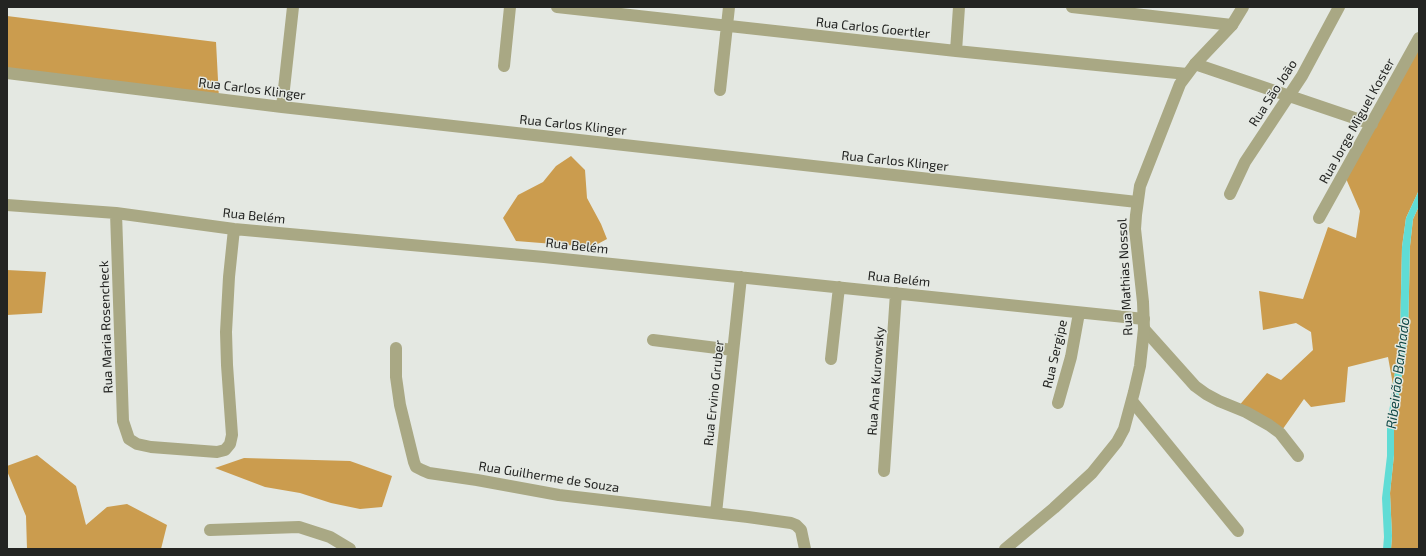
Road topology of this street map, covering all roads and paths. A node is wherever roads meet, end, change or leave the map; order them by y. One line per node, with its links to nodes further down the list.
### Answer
1 (293, 7): 18 (street)
2 (510, 7): 13 (street)
3 (556, 7): 10 (street, Rua Carlos Goertler)
4 (729, 7): 10 (street)
5 (959, 7): 12 (street)
6 (1072, 7): 9 (street)
7 (1243, 7): 9 (street, Rua Mathias Nossol)
8 (1339, 7): 17 (street, Rua São João)
9 (1232, 25): 14 (street, Rua Mathias Nossol)
10 (727, 26): 12 (street, Rua Carlos Goertler); 16 (street)
11 (1419, 38): 19 (street, Rua Jorge Miguel Koster)
12 (956, 51): 14 (street, Rua Carlos Goertler)
13 (504, 66)
14 (1191, 69): 17 (street, Rua Carlos Goertler); 21 (street, Rua Mathias Nossol)
15 (7, 73): 18 (street, Rua Carlos Klinger)
16 (720, 90)
17 (1289, 96): 19 (street, Rua Carlos Goertler); 20 (street, Rua São João)
18 (282, 107): 21 (street, Rua Carlos Klinger)
19 (1372, 124): 24 (street, Rua Jorge Miguel Koster)
20 (1230, 194)
21 (1137, 202): 30 (street, Rua Mathias Nossol)
22 (7, 205): 23 (street, Rua Belém)
23 (116, 213): 25 (street, Rua Belém); 25 (street, Rua Maria Rosencheck)
24 (1319, 218)
25 (234, 229): 26 (street, Rua Belém)
26 (741, 277): 27 (street, Rua Belém); 33 (street, Rua Ervino Gruber)
27 (839, 287): 28 (street, Rua Belém); 34 (street)
28 (896, 293): 29 (street, Rua Belém); 38 (street, Rua Ana Kurowsky)
29 (1079, 312): 30 (street, Rua Belém); 36 (street, Rua Sergipe)
30 (1144, 324): 35 (street, Rua Mathias Nossol); 37 (street)
31 (653, 340): 33 (street)
32 (396, 348): 39 (street, Rua Guilherme de Souza)
33 (733, 350): 39 (street, Rua Ervino Gruber)
34 (831, 359)
35 (1132, 401): 41 (street); 44 (street, Rua Mathias Nossol)
36 (1058, 403)
37 (1298, 456)
38 (884, 471)
39 (716, 513): 43 (street, Rua Guilherme de Souza)
40 (210, 530): 42 (street)
41 (1238, 531)
42 (350, 549)
43 (805, 549)
44 (1005, 549)

